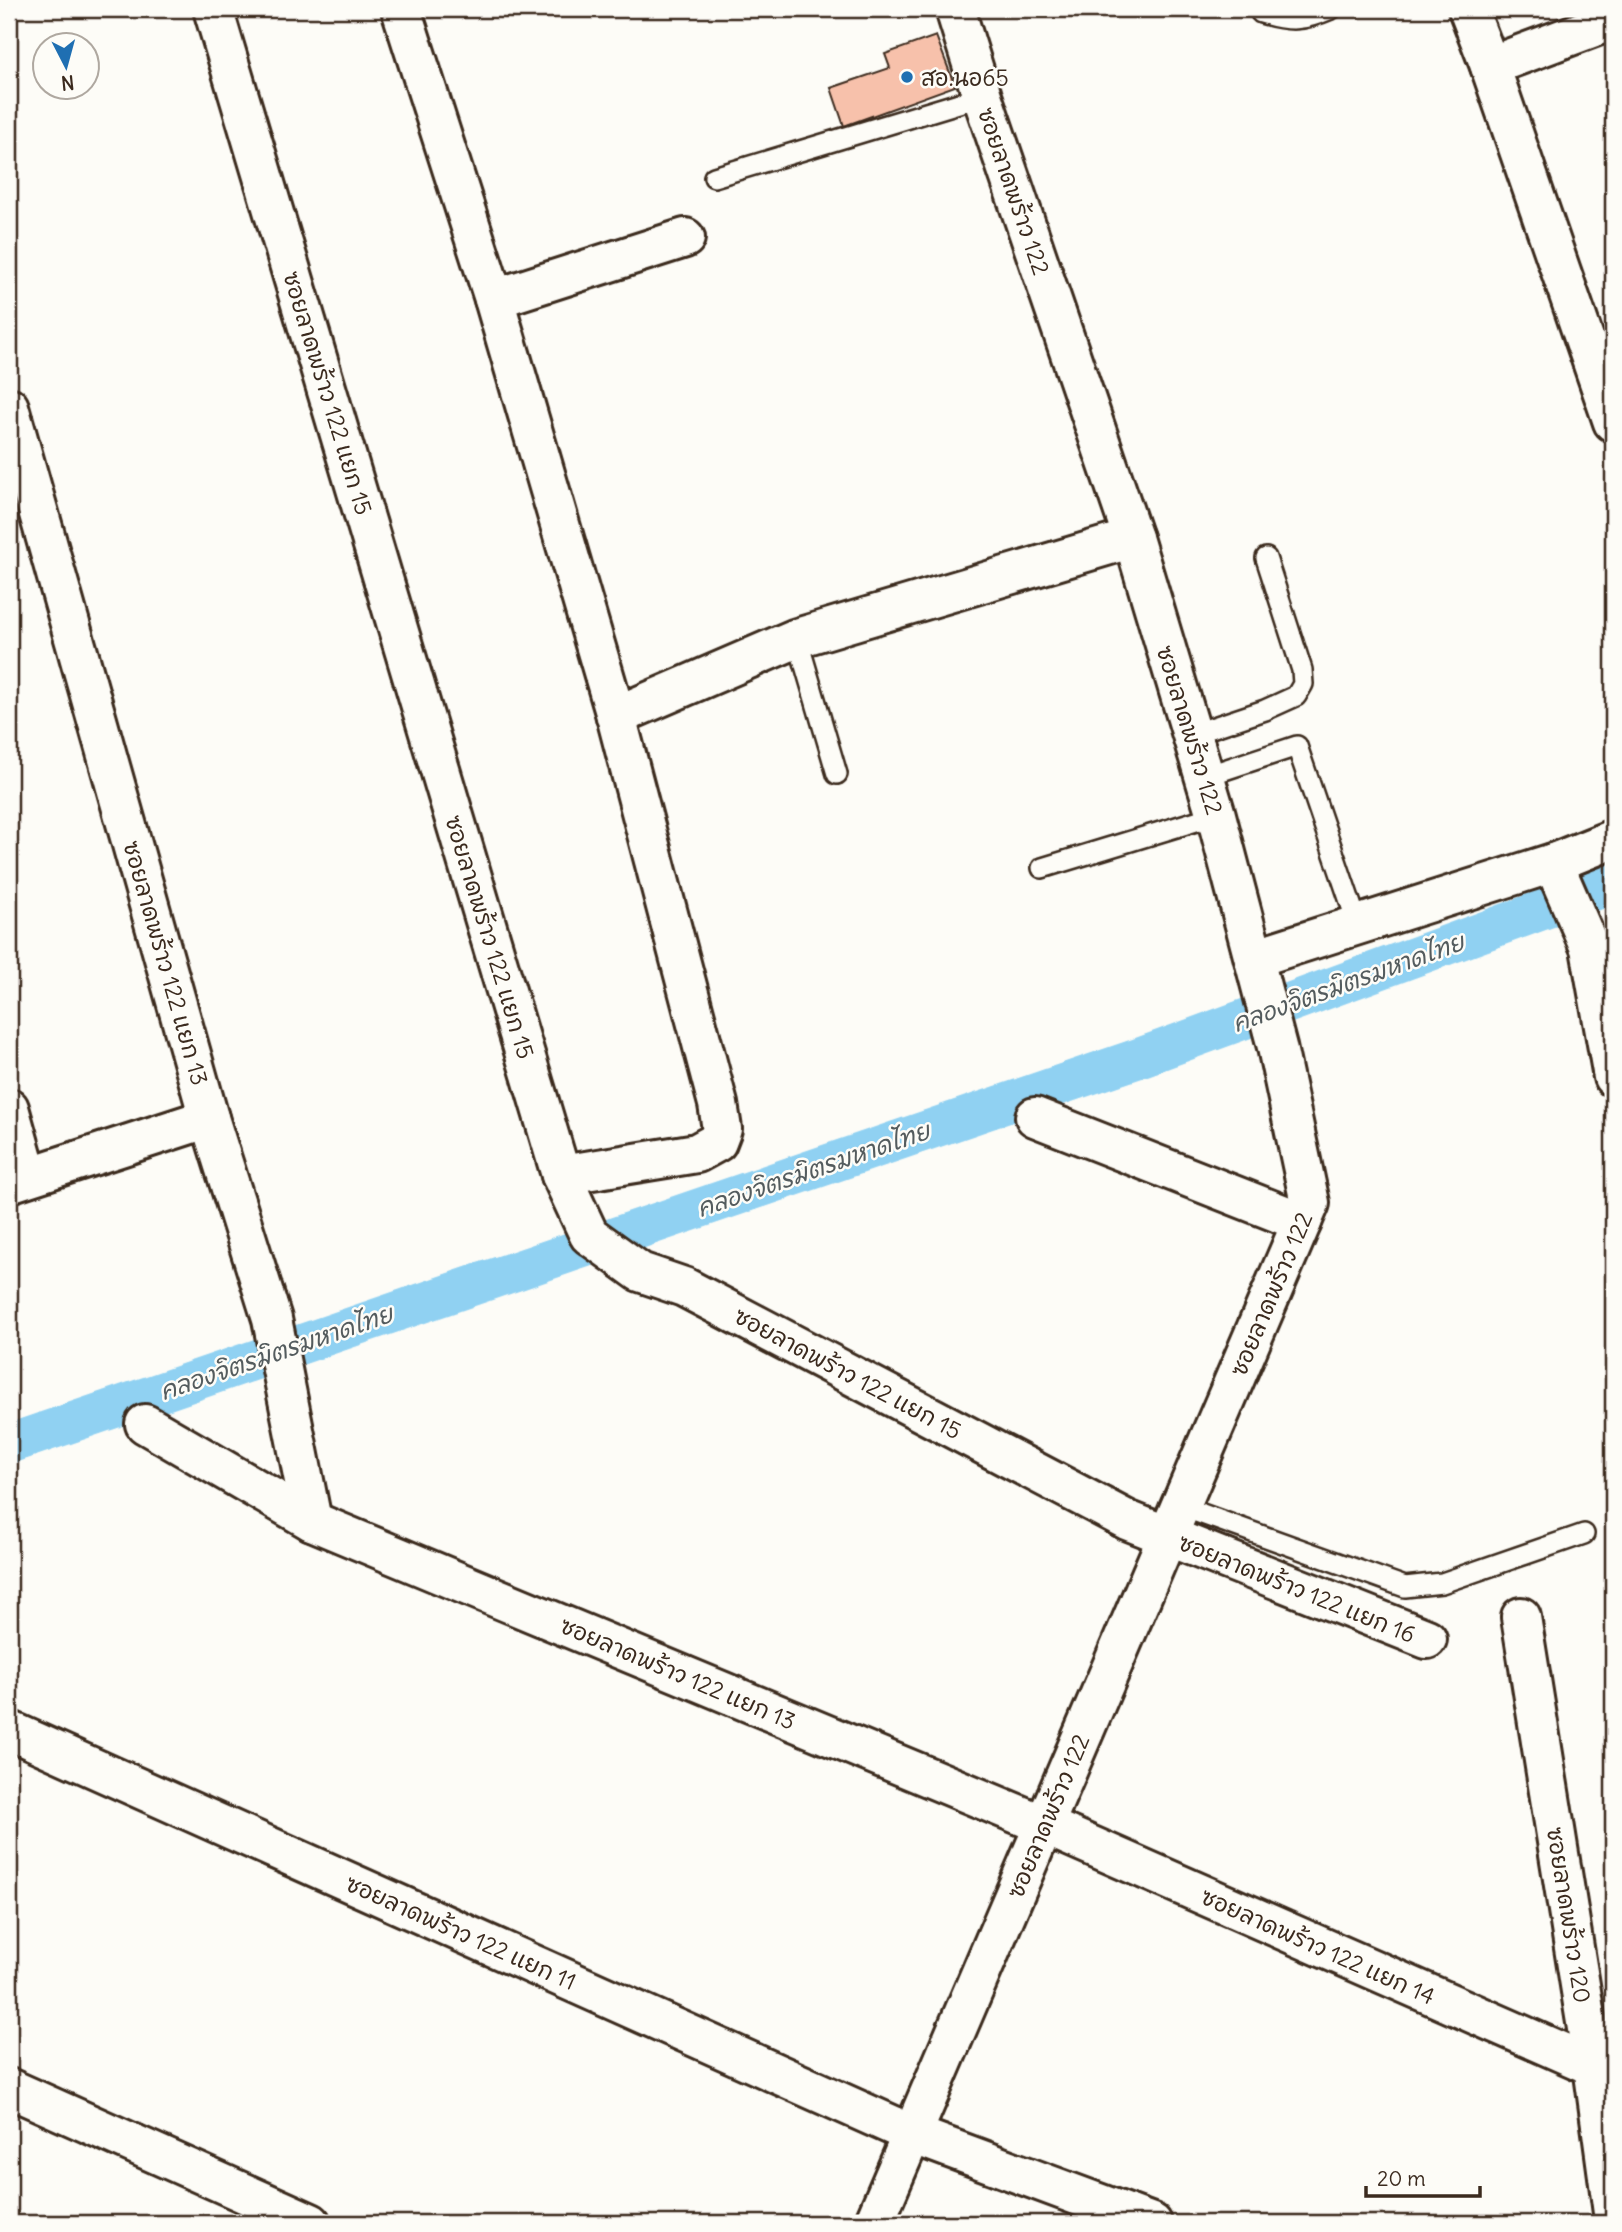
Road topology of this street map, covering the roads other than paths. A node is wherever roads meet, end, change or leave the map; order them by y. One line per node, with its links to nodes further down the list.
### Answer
1 (213, 9): 32 (street, ซอยลาดพร้าว 122 แยก 15)
2 (956, 9): 9 (street, ซอยลาดพร้าว 122)
3 (1258, 9): 4 (lane)
4 (1331, 9)
5 (1468, 9): 8 (street)
6 (410, 11): 12 (street)
7 (1613, 20): 8 (street)
8 (1490, 66): 14 (street)
9 (982, 96): 10 (lane); 15 (street, ซอยลาดพร้าว 122)
10 (714, 177)
11 (685, 238): 12 (street)
12 (494, 299): 18 (street)
13 (9, 407): 31 (street, ซอยลาดพร้าว 122 แยก 13)
14 (1613, 422)
15 (1133, 538): 17 (street); 19 (street, ซอยลาดพร้าว 122)
16 (1266, 558): 19 (lane)
17 (797, 638): 18 (street); 20 (lane)
18 (616, 716): 32 (street)
19 (1190, 735): 21 (street, ซอยลาดพร้าว 122)
20 (837, 774)
21 (1203, 777): 22 (street, ซอยลาดพร้าว 122); 26 (lane)
22 (1216, 815): 24 (lane); 27 (street, ซอยลาดพร้าว 122)
23 (1613, 839): 25 (street)
24 (1042, 868)
25 (1559, 871): 26 (street); 28 (street)
26 (1358, 925): 27 (street)
27 (1254, 958): 34 (street, ซอยลาดพร้าว 122)
28 (1613, 1077)
29 (9, 1108): 33 (street)
30 (1035, 1117): 34 (street)
31 (209, 1118): 33 (street); 36 (street, ซอยลาดพร้าว 122 แยก 13)
32 (561, 1175): 37 (street, ซอยลาดพร้าว 122 แยก 15)
33 (19, 1180)
34 (1302, 1222): 37 (street, ซอยลาดพร้าว 122)
35 (145, 1424): 36 (street, ซอยลาดพร้าว 122 แยก 13)
36 (312, 1521): 42 (street, ซอยลาดพร้าว 122 แยก 13)
37 (1174, 1521): 38 (lane); 40 (street, ซอยลาดพร้าว 122 แยก 16); 42 (street, ซอยลาดพร้าว 122)
38 (1584, 1534)
39 (1521, 1617): 43 (street, ซอยลาดพร้าว 120)
40 (1427, 1639)
41 (9, 1730): 45 (street, ซอยลาดพร้าว 122 แยก 11)
42 (1044, 1825): 43 (street, ซอยลาดพร้าว 122 แยก 14); 45 (street, ซอยลาดพร้าว 122)
43 (1593, 2066): 46 (street, ซอยลาดพร้าว 120)
44 (9, 2088): 48 (street)
45 (912, 2134): 49 (street, ซอยลาดพร้าว 122); 50 (street, ซอยลาดพร้าว 122 แยก 11)
46 (1609, 2154): 47 (street, ซอยลาดพร้าว 120)
47 (1613, 2213)
48 (311, 2223)
49 (874, 2223)
50 (1152, 2223)

